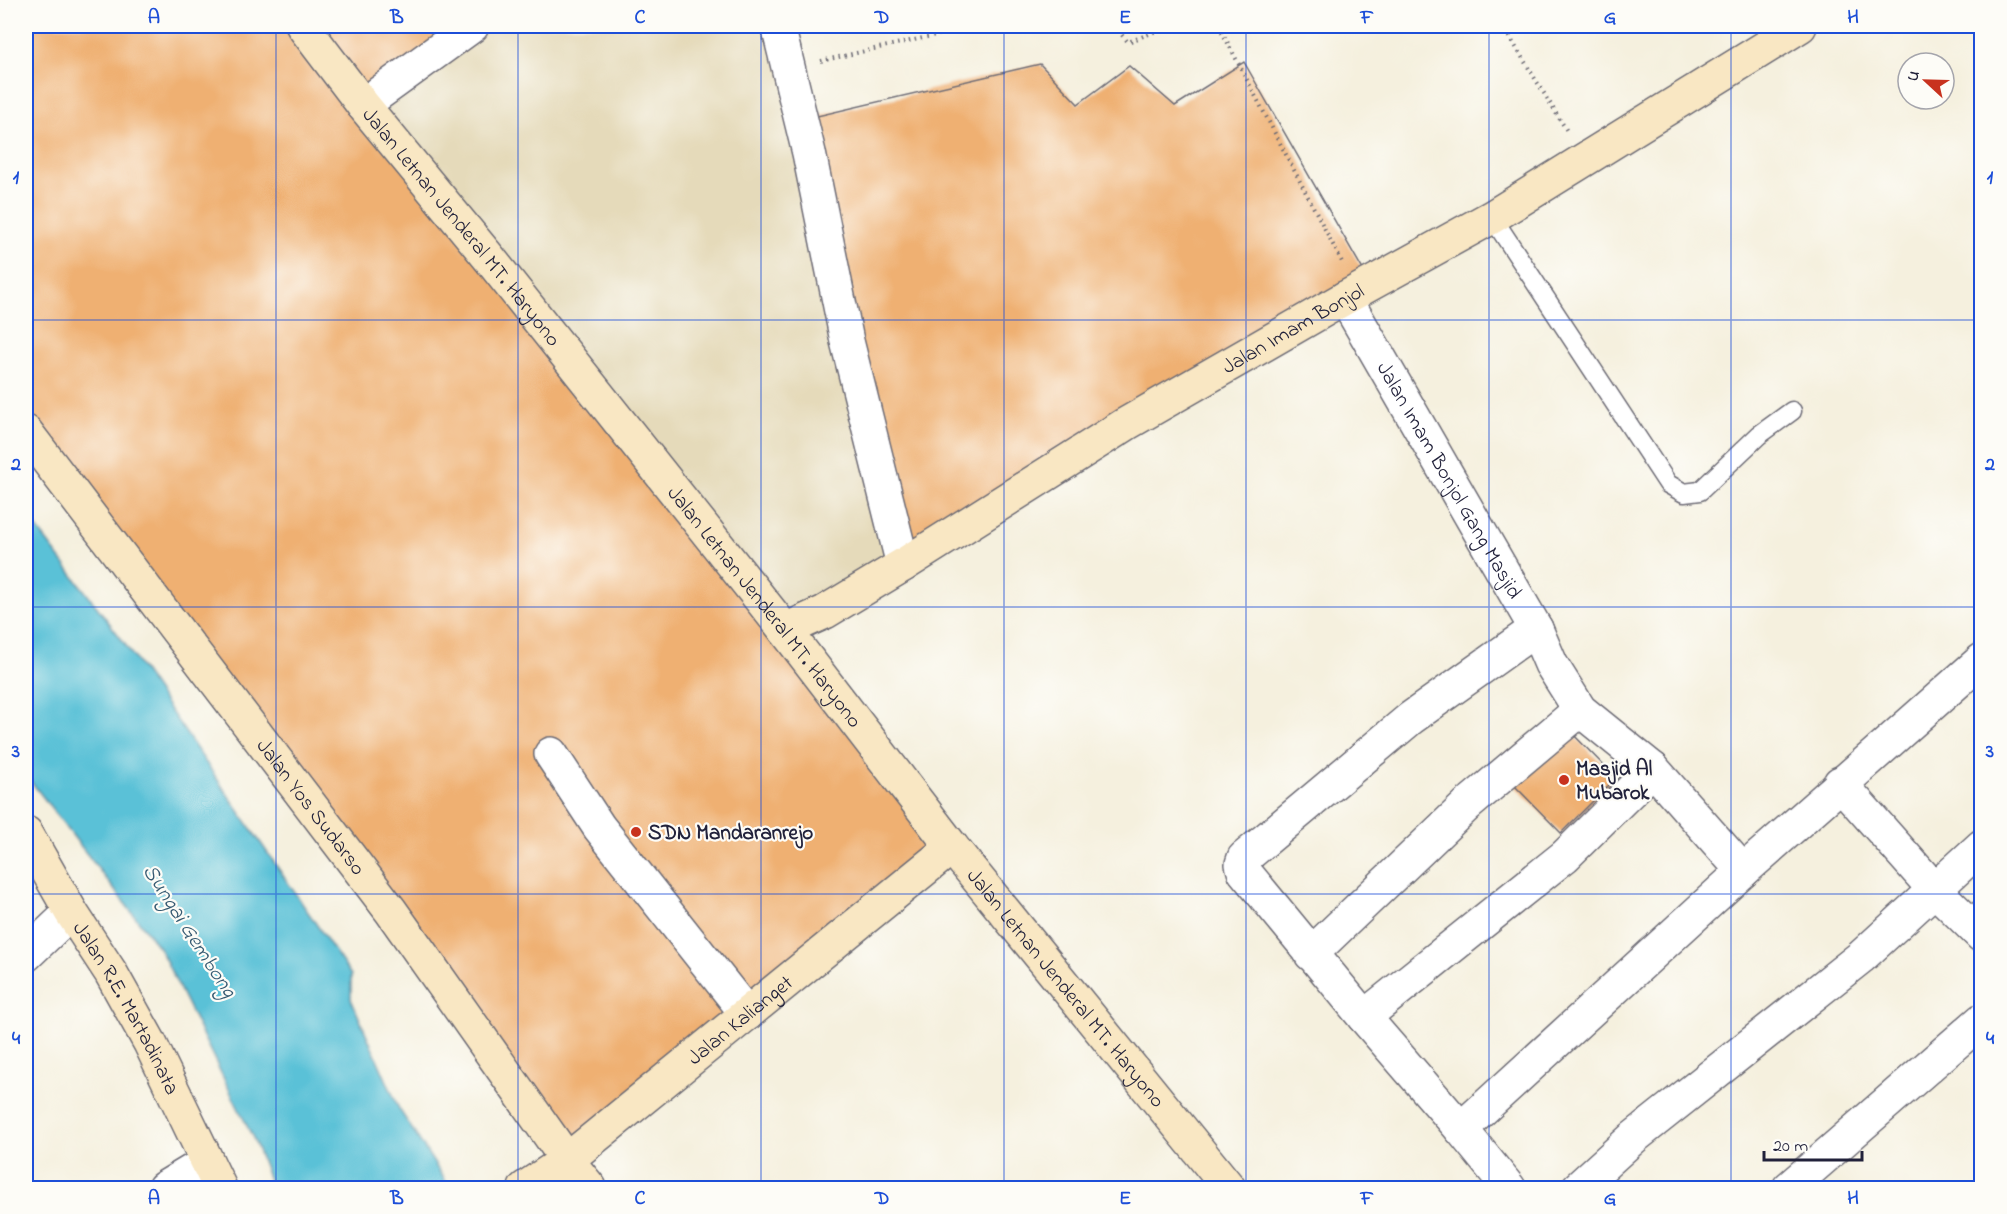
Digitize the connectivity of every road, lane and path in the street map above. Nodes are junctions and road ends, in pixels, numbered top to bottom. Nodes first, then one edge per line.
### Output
1 (303, 26) edge
2 (472, 26) edge
3 (777, 26) edge
4 (976, 26) edge
5 (1114, 26) edge
6 (1170, 26) edge
7 (1219, 26) edge
8 (1503, 26) edge
9 (1800, 26) edge
10 (788, 69) junction
11 (363, 105) junction
12 (1584, 160) junction
13 (1492, 217) junction
14 (1351, 294) junction
15 (1792, 411) dead end
16 (26, 432) edge
17 (903, 565) junction
18 (1536, 629) junction
19 (785, 630) junction
20 (1982, 660) edge
21 (1580, 710) junction
22 (551, 754) dead end
23 (1653, 769) junction
24 (1840, 783) junction
25 (26, 833) edge
26 (1982, 846) edge
27 (952, 847) junction
28 (1743, 871) junction
29 (1934, 889) junction
30 (71, 912) junction
31 (1982, 936) edge
32 (1311, 954) junction
33 (26, 955) edge
34 (747, 1014) junction
35 (1364, 1017) junction
36 (1982, 1020) edge
37 (1461, 1130) junction
38 (567, 1160) junction
39 (214, 1175) edge
40 (164, 1188) edge
41 (525, 1188) edge
42 (590, 1188) edge
43 (1229, 1188) edge
44 (1509, 1188) edge
45 (1578, 1188) edge
46 (1789, 1188) edge

1 - 11 main road, Jalan Letnan Jenderal MT. Haryono
2 - 11 street
3 - 10 street
4 - 10 path
5 - 6 path
7 - 14 path
8 - 12 path
9 - 12 main road, Jalan Imam Bonjol
10 - 17 street
11 - 19 main road, Jalan Letnan Jenderal MT. Haryono
12 - 13 main road, Jalan Imam Bonjol
13 - 14 main road, Jalan Imam Bonjol
13 - 15 lane
14 - 17 main road, Jalan Imam Bonjol
14 - 18 street, Jalan Imam Bonjol Gang Masjid
16 - 38 main road, Jalan Yos Sudarso
17 - 19 main road, Jalan Imam Bonjol
18 - 21 street, Jalan Imam Bonjol Gang Masjid
18 - 32 street
19 - 27 main road, Jalan Letnan Jenderal MT. Haryono
20 - 24 street
21 - 23 street, Jalan Imam Bonjol Gang Masjid
21 - 32 street
22 - 34 street
23 - 28 street, Jalan Imam Bonjol Gang Masjid
23 - 35 street
24 - 28 street
24 - 29 street
25 - 30 main road, Jalan R.E. Martadinata
26 - 29 street
27 - 34 main road, Jalan Kalianget
27 - 43 main road, Jalan Letnan Jenderal MT. Haryono
28 - 37 street
29 - 31 street
29 - 45 street
30 - 33 street
30 - 39 main road, Jalan R.E. Martadinata
32 - 35 street
34 - 38 main road, Jalan Kalianget
35 - 37 street
36 - 46 street
37 - 44 street
38 - 41 main road, Jalan Kalianget
38 - 42 main road, Jalan Yos Sudarso
39 - 40 street

